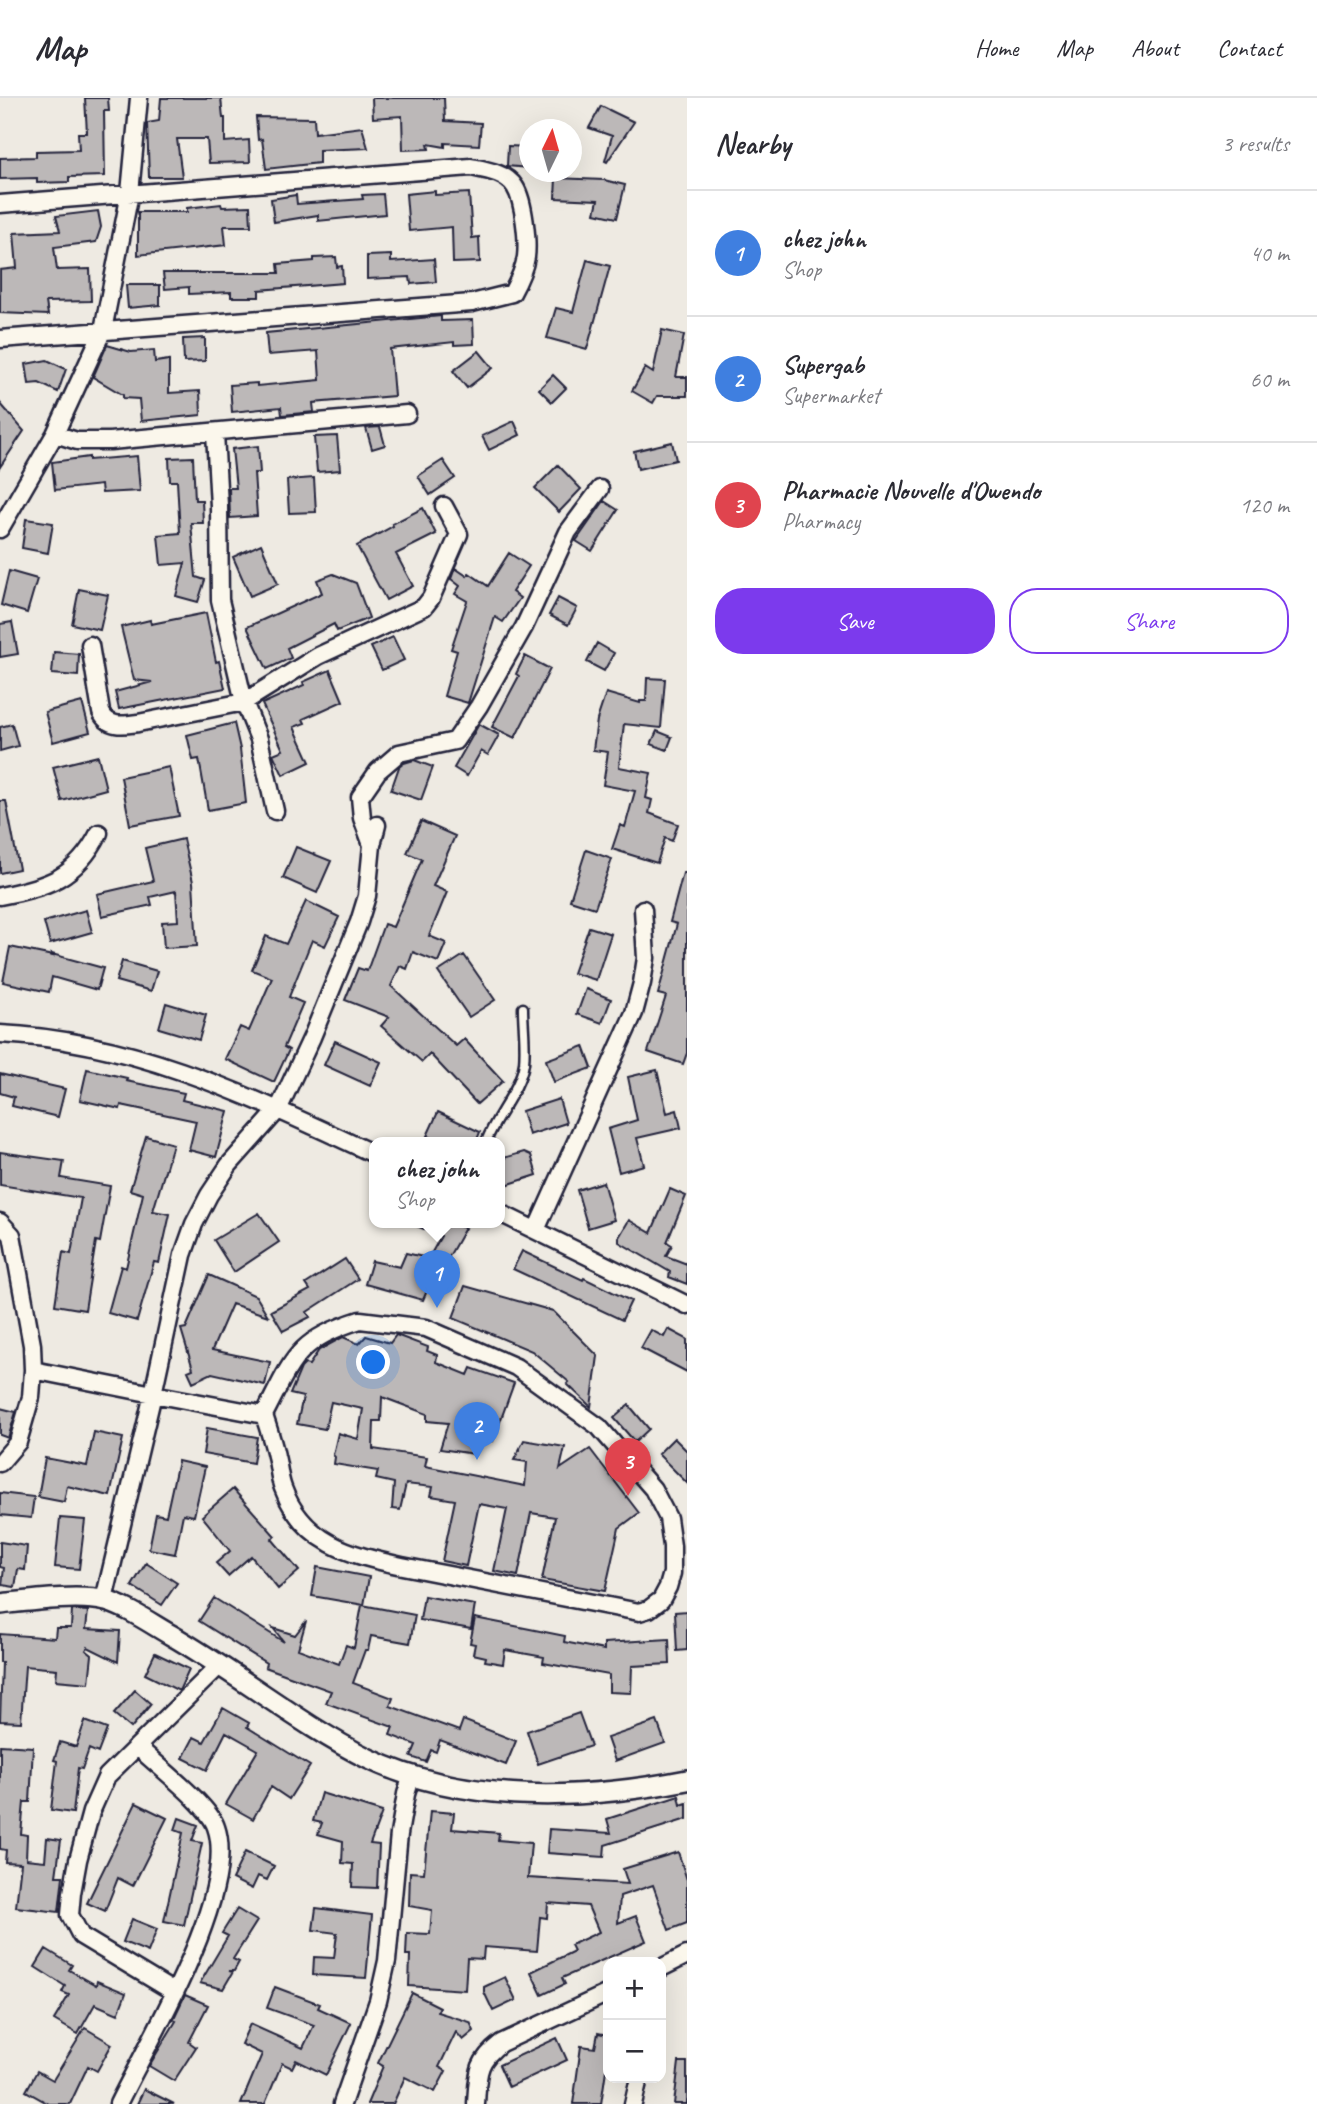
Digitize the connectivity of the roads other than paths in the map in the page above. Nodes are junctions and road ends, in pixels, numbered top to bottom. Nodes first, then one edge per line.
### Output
1 (139, 98) edge
2 (130, 193) junction
3 (0, 205) edge
4 (103, 330) junction
5 (0, 339) edge
6 (407, 414) dead end
7 (215, 433) junction
8 (55, 434) junction
9 (600, 489) dead end
10 (444, 506) dead end
11 (0, 529) edge
12 (90, 645) dead end
13 (244, 702) junction
14 (275, 811) dead end
15 (377, 825) dead end
16 (99, 833) dead end
17 (372, 845) junction
18 (0, 896) edge
19 (643, 909) dead end
20 (523, 1008) dead end
21 (0, 1034) edge
22 (278, 1110) junction
23 (488, 1137) edge
24 (369, 1152) edge
25 (505, 1215) edge
26 (0, 1222) edge
27 (536, 1230) junction
28 (687, 1305) edge
29 (33, 1370) junction
30 (153, 1394) junction
31 (264, 1415) junction
32 (0, 1463) edge
33 (680, 1546) edge
34 (680, 1573) edge
35 (104, 1600) junction
36 (0, 1604) edge
37 (220, 1665) junction
38 (138, 1747) junction
39 (412, 1775) junction
40 (687, 1780) edge
41 (687, 1955) edge
42 (666, 1966) edge
43 (174, 1992) junction
44 (603, 1995) edge
45 (638, 2083) edge
46 (118, 2104) edge
47 (342, 2104) edge
48 (475, 2104) edge
49 (633, 2104) edge

1 - 2 street
2 - 3 street
2 - 4 street
2 - 4 street
4 - 5 street
4 - 8 street
6 - 7 street
7 - 8 street
7 - 13 street
8 - 11 street
9 - 17 street
10 - 13 street
12 - 13 street
13 - 14 street
15 - 17 street
16 - 18 street
17 - 22 street
19 - 27 street
20 - 23 lane
21 - 22 street
22 - 24 street
22 - 30 street
25 - 27 street
26 - 29 street
27 - 28 street
29 - 30 street
29 - 32 street
30 - 31 street
30 - 35 street
31 - 33 street
31 - 34 street
33 - 34 street
35 - 36 street
35 - 37 street
37 - 38 street
37 - 39 street
38 - 43 street
38 - 43 street
39 - 40 street
39 - 47 street
41 - 42 street
43 - 46 street
44 - 48 street
45 - 49 street

